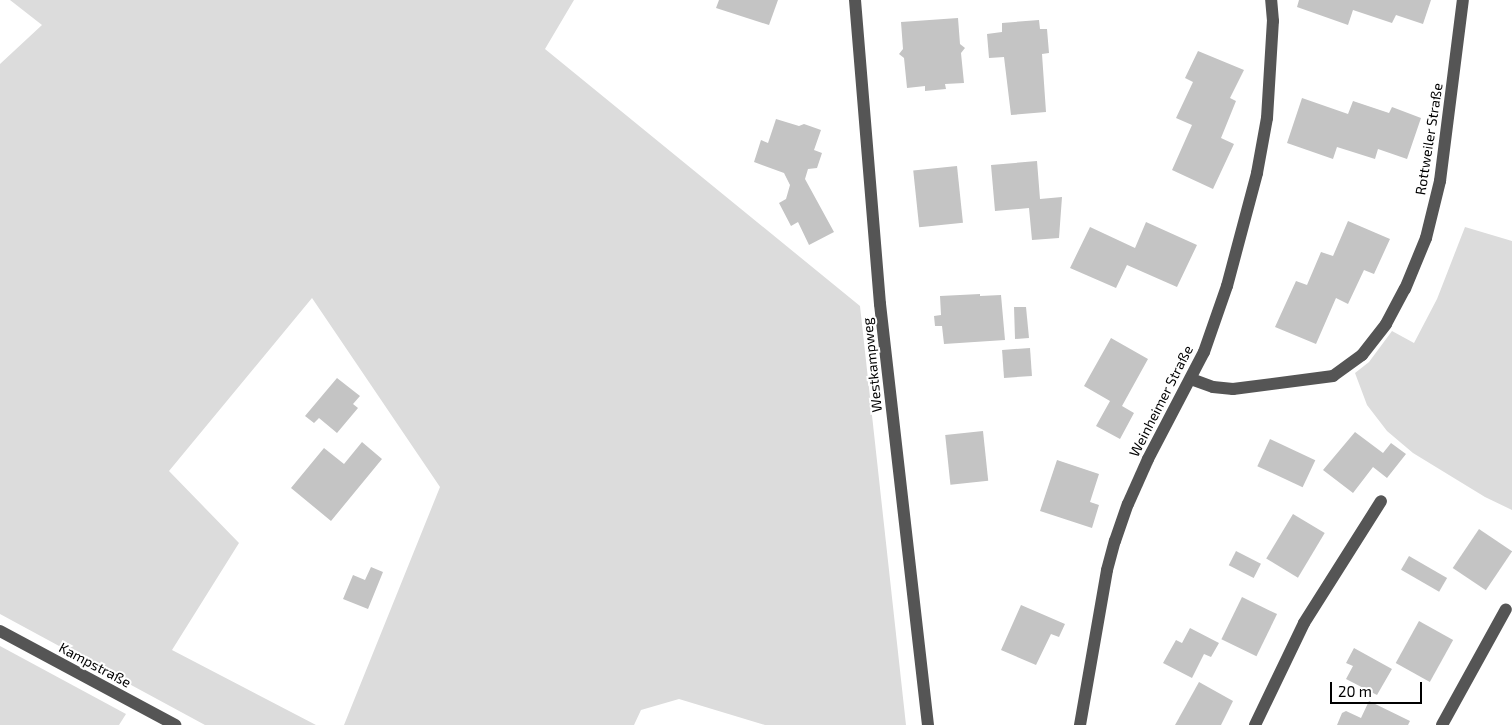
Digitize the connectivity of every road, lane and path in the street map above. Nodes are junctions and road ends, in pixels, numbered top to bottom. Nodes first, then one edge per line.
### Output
1 (855, 0) edge
2 (1272, 0) edge
3 (1463, 0) edge
4 (1191, 379) junction
5 (1381, 501) dead end
6 (1506, 609) dead end
7 (0, 631) edge
8 (175, 725) edge
9 (928, 725) edge
10 (1080, 725) edge
11 (1255, 725) edge
12 (1442, 725) edge

1 - 9 street, Westkampweg
2 - 4 street, Weinheimer Straße
3 - 4 street, Rottweiler Straße
4 - 10 street, Weinheimer Straße
5 - 11 street
6 - 12 street
7 - 8 street, Kampstraße

